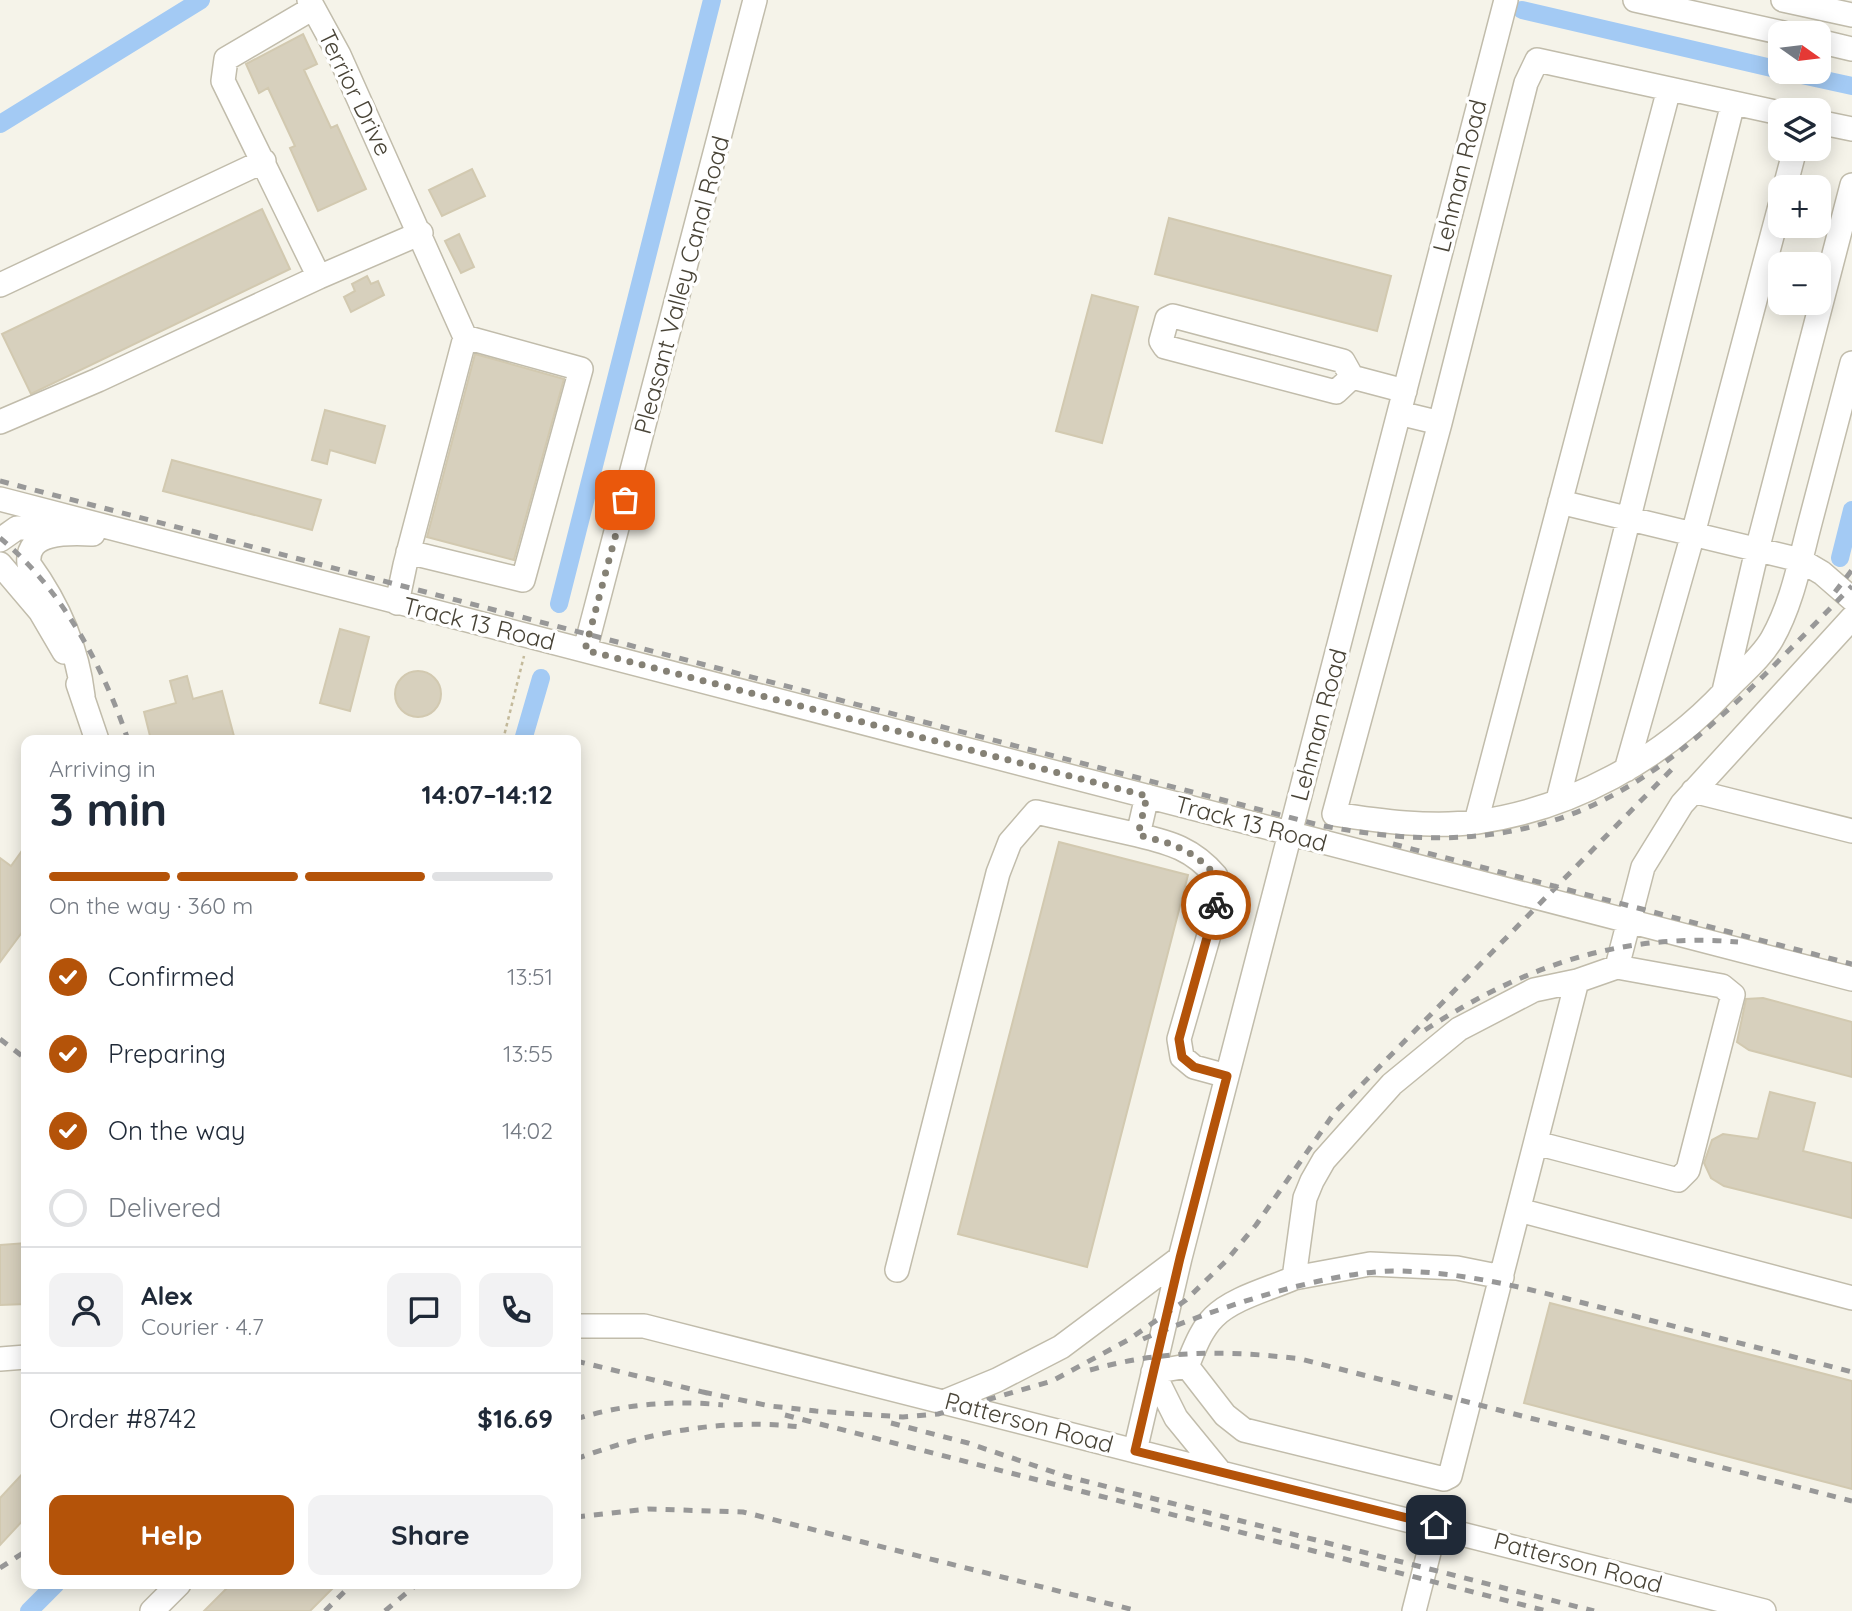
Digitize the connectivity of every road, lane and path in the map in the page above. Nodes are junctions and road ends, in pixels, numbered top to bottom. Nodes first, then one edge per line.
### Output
1 (755, 0) edge
2 (1506, 0) edge
3 (1635, 0) edge
4 (1783, 0) edge
5 (311, 4) edge
6 (1852, 15) edge
7 (1768, 30) edge
8 (1831, 44) edge
9 (1852, 49) edge
10 (1669, 89) junction
11 (1733, 103) junction
12 (1768, 110) edge
13 (1831, 125) edge
14 (1852, 129) edge
15 (264, 161) junction
16 (1852, 185) edge
17 (421, 233) junction
18 (1772, 238) edge
19 (319, 277) junction
20 (0, 285) edge
21 (465, 337) junction
22 (1852, 363) edge
23 (1352, 377) junction
24 (1402, 402) junction
25 (0, 422) edge
26 (1440, 423) junction
27 (0, 499) edge
28 (1560, 502) junction
29 (1629, 519) junction
30 (1693, 534) junction
31 (129, 536) junction
32 (0, 540) edge
33 (1756, 550) junction
34 (408, 552) junction
35 (1800, 560) junction
36 (0, 564) edge
37 (1852, 599) edge
38 (397, 603) junction
39 (1852, 618) edge
40 (529, 637) junction
41 (585, 650) junction
42 (1724, 693) junction
43 (83, 696) junction
44 (95, 735) edge
45 (504, 735) edge
46 (1626, 770) junction
47 (1693, 791) junction
48 (1147, 796) junction
49 (1558, 800) junction
50 (1476, 822) junction
51 (1852, 831) edge
52 (1290, 834) junction
53 (1138, 835) junction
54 (1628, 921) junction
55 (1617, 967) junction
56 (1852, 979) edge
57 (1577, 981) junction
58 (1227, 1076) junction
59 (1536, 1143) junction
60 (1519, 1210) junction
61 (1180, 1258) junction
62 (897, 1270) dead end
63 (1502, 1277) junction
64 (1294, 1278) junction
65 (1852, 1298) edge
66 (581, 1326) edge
67 (21, 1357) edge
68 (0, 1359) edge
69 (1187, 1366) junction
70 (1153, 1372) junction
71 (946, 1402) junction
72 (1135, 1451) junction
73 (1222, 1473) junction
74 (1436, 1525) junction
75 (174, 1589) edge
76 (152, 1611) edge
77 (1415, 1611) edge
78 (1764, 1611) edge

1 - 41 street, Pleasant Valley Canal Road
2 - 24 street, Lehman Road
3 - 7 street
4 - 6 street
5 - 15 street
5 - 17 street, Terrior Drive
8 - 9 street
10 - 11 street
10 - 26 street
10 - 28 street
11 - 12 street
11 - 29 street
13 - 14 street
15 - 19 street
15 - 20 street
16 - 33 street
17 - 19 street
17 - 21 street, Terrior Drive
18 - 30 street
19 - 25 street
21 - 34 street
21 - 34 street
22 - 35 street
23 - 23 street
23 - 24 street
24 - 26 street
24 - 52 street, Lehman Road
26 - 50 street
27 - 31 street, Track 13 Road
28 - 29 street
28 - 50 street
29 - 30 street
29 - 49 street
30 - 33 street
30 - 46 street
31 - 32 street
31 - 38 street, Track 13 Road
31 - 43 street
33 - 35 street
33 - 42 street
34 - 38 street
35 - 37 street
35 - 42 street
36 - 43 street
38 - 40 street, Track 13 Road
39 - 47 street
40 - 41 street, Track 13 Road
40 - 45 path
41 - 48 street, Track 13 Road
42 - 46 street
43 - 44 street
46 - 49 street
47 - 51 street
47 - 54 street
48 - 52 street, Track 13 Road
48 - 53 street
49 - 50 street
52 - 54 street, Track 13 Road
52 - 58 street, Lehman Road
53 - 58 street
53 - 62 street
54 - 55 street
54 - 56 street, Track 13 Road
55 - 57 street
55 - 59 street
57 - 59 street
57 - 64 street
58 - 61 street, Lehman Road
59 - 60 street
60 - 63 street
60 - 65 street
61 - 70 street, Lehman Road
61 - 71 street
63 - 64 street
63 - 69 street
64 - 69 street
66 - 71 street, Patterson Road
67 - 68 street
69 - 70 street
70 - 72 street, Lehman Road
70 - 73 street
71 - 72 street, Patterson Road
72 - 73 street, Patterson Road
73 - 74 street, Patterson Road
74 - 77 street
74 - 78 street, Patterson Road
75 - 76 street

